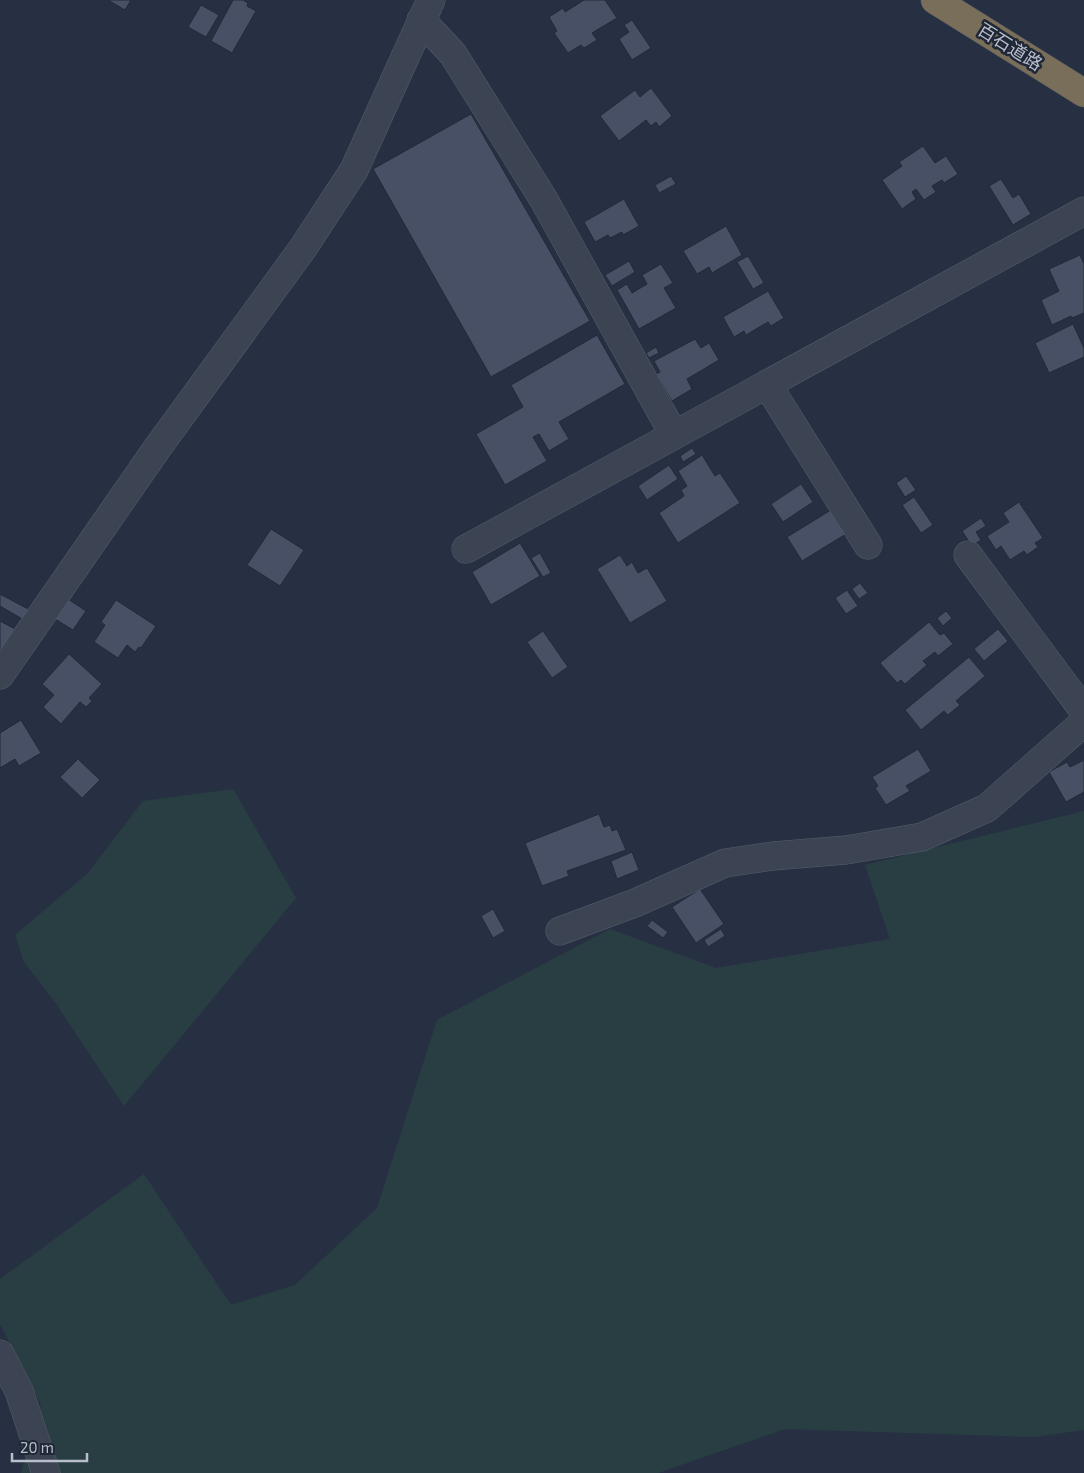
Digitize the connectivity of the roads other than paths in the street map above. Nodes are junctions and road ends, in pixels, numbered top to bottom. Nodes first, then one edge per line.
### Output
1 (935, 0) edge
2 (426, 10) edge
3 (1084, 93) edge
4 (1077, 223) edge
5 (767, 384) junction
6 (674, 435) junction
7 (868, 545) dead end
8 (466, 549) dead end
9 (968, 555) dead end
10 (0, 675) edge
11 (1084, 711) edge
12 (1084, 722) edge
13 (560, 931) dead end
14 (0, 1354) edge
15 (46, 1473) edge

1 - 3 highway, 百石道路
2 - 6 street
2 - 10 street
4 - 5 street
5 - 6 street
5 - 7 street
6 - 8 street
9 - 11 street
12 - 13 street
14 - 15 street

